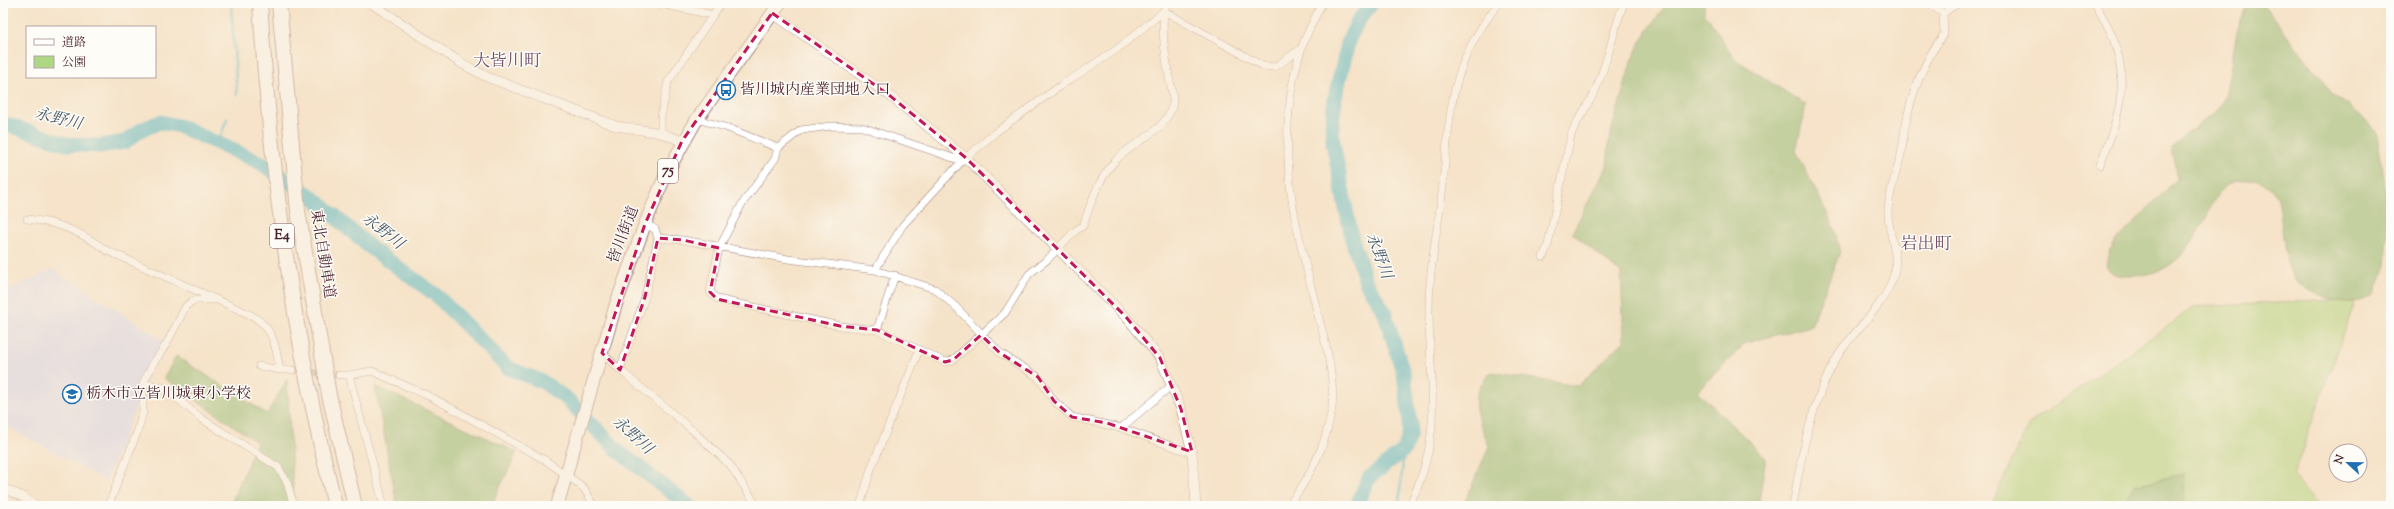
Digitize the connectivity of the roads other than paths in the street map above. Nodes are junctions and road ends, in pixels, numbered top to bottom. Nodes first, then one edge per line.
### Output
1 (260, 3) edge
2 (279, 3) edge
3 (371, 3) edge
4 (654, 3) edge
5 (721, 3) edge
6 (780, 3) edge
7 (1166, 3) edge
8 (1322, 3) edge
9 (1499, 3) edge
10 (1624, 3) edge
11 (1928, 3) edge
12 (1959, 3) edge
13 (2095, 3) edge
14 (664, 4) edge
15 (1164, 11) junction
16 (772, 13) junction
17 (1943, 13) junction
18 (713, 15) junction
19 (1301, 49) junction
20 (697, 118) junction
21 (661, 133) junction
22 (682, 141) junction
23 (778, 148) junction
24 (964, 160) junction
25 (2100, 165) dead end
26 (27, 219) dead end
27 (645, 224) junction
28 (658, 238) junction
29 (719, 248) junction
30 (1057, 249) junction
31 (1543, 257) dead end
32 (875, 270) junction
33 (895, 275) junction
34 (218, 301) junction
35 (877, 330) junction
36 (981, 334) junction
37 (919, 350) junction
38 (601, 357) junction
39 (259, 366) dead end
40 (280, 370) junction
41 (292, 370) tunnel mouth
42 (620, 370) junction
43 (339, 375) tunnel mouth
44 (349, 375) junction
45 (143, 383) junction
46 (1172, 385) junction
47 (1121, 428) junction
48 (1192, 452) junction
49 (567, 473) junction
50 (3, 488) edge
51 (36, 506) edge
52 (106, 506) edge
53 (294, 506) edge
54 (335, 506) edge
55 (355, 506) edge
56 (384, 506) edge
57 (557, 506) edge
58 (595, 506) edge
59 (757, 506) edge
60 (860, 506) edge
61 (1196, 506) edge
62 (1288, 506) edge
63 (1409, 506) edge
64 (1793, 506) edge

1 - 54 highway, E4
2 - 55 highway, 東北自動車道 / E4
3 - 21 street
4 - 14 street
5 - 18 street
6 - 16 main road, 皆川街道 / 75
7 - 15 street
8 - 19 street
9 - 63 street
10 - 31 street
11 - 17 street
12 - 17 street
13 - 25 street
14 - 18 street
15 - 19 street
15 - 24 street
15 - 30 street
16 - 20 main road, 皆川街道 / 75
16 - 24 street
17 - 64 street
18 - 21 street
19 - 62 street
20 - 22 main road, 皆川街道 / 75
20 - 23 street
21 - 22 street
22 - 27 main road, 皆川街道 / 75
23 - 24 street
23 - 29 street
24 - 30 street
24 - 32 street
26 - 34 street
27 - 28 street
27 - 38 main road, 皆川街道 / 75
28 - 29 street
28 - 42 street
29 - 32 street
29 - 35 street
30 - 36 street
30 - 46 street
32 - 33 street
33 - 35 street
33 - 36 street
34 - 40 street
34 - 45 street
35 - 37 street
36 - 37 street
36 - 47 street
37 - 60 street
38 - 42 street
38 - 49 main road, 皆川街道 / 75
39 - 40 street
40 - 41 street
42 - 59 street
43 - 44 street
44 - 49 street
44 - 56 street
45 - 52 street
45 - 53 street
46 - 47 street
46 - 48 street
47 - 48 street
48 - 61 street
49 - 57 main road, 皆川街道 / 75
49 - 58 street
50 - 51 street

